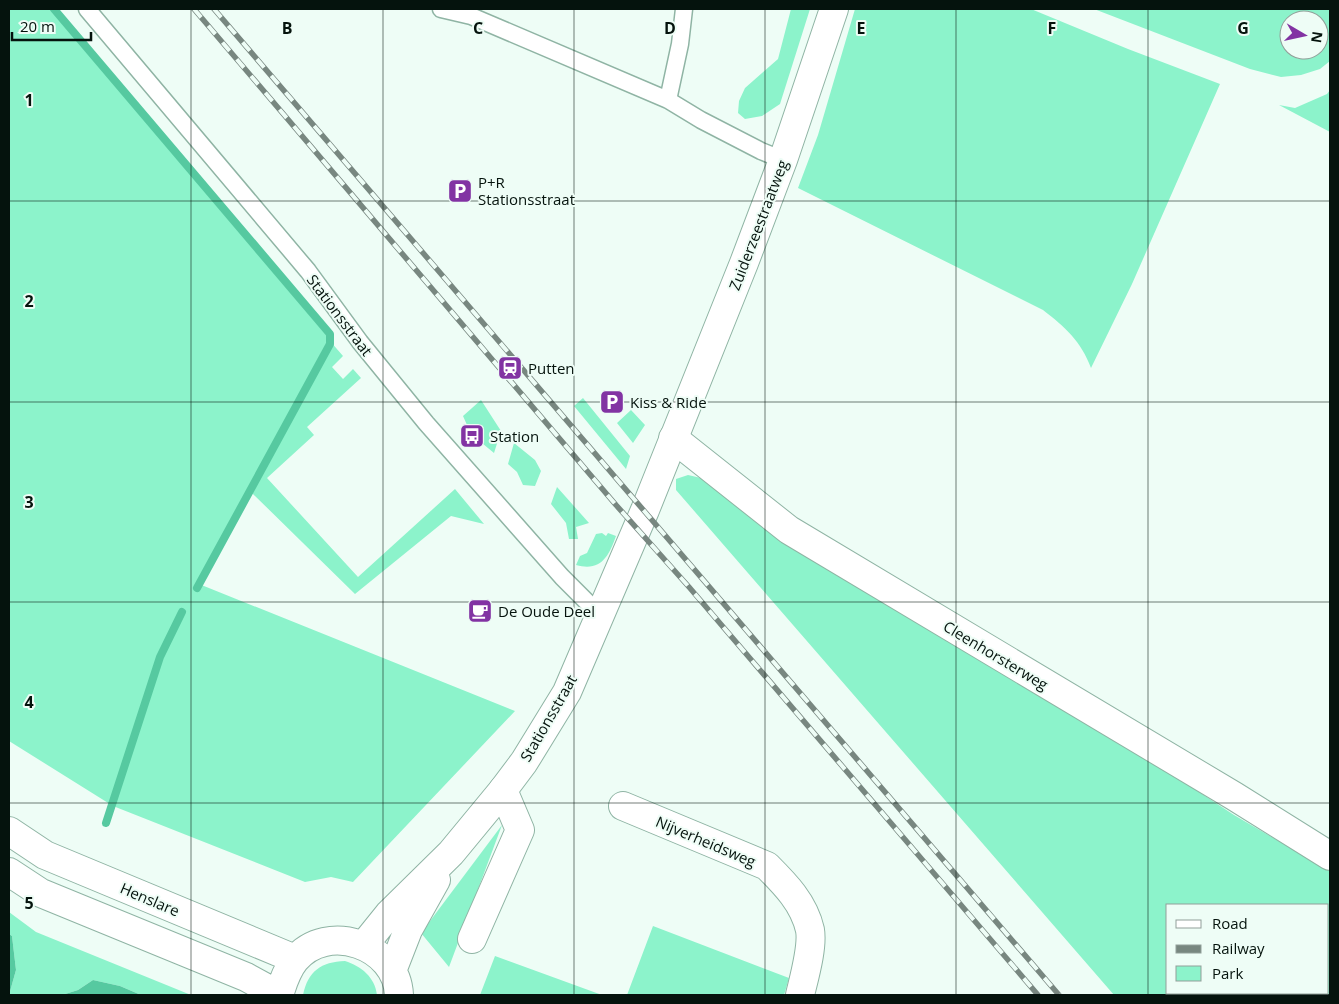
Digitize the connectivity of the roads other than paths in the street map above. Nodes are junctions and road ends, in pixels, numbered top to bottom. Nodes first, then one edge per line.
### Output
1 (87, 9) edge
2 (440, 9) edge
3 (684, 9) edge
4 (834, 9) edge
5 (468, 12) edge
6 (668, 100) junction
7 (783, 160) junction
8 (672, 438) junction
9 (600, 615) junction
10 (503, 790) junction
11 (623, 806) dead end
12 (9, 830) edge
13 (451, 853) junction
14 (1330, 856) edge
15 (9, 872) edge
16 (472, 939) dead end
17 (364, 946) junction
18 (295, 959) junction
19 (395, 983) edge
20 (279, 995) edge
21 (800, 995) edge

1 - 9 lane, Stationsstraat
2 - 5 lane
3 - 6 lane
4 - 7 street, Zuiderzeestraatweg
5 - 6 lane
6 - 7 lane
7 - 8 street, Zuiderzeestraatweg
8 - 9 street, Stationsstraat
8 - 14 street, Cleenhorsterweg
9 - 10 street, Stationsstraat
10 - 13 street, Stationsstraat
10 - 16 street
11 - 21 street, Nijverheidsweg
12 - 18 street, Henslare
13 - 17 street, Stationsstraat
13 - 19 street, Stationsstraat
15 - 20 street
17 - 18 street
17 - 19 street
18 - 20 street

